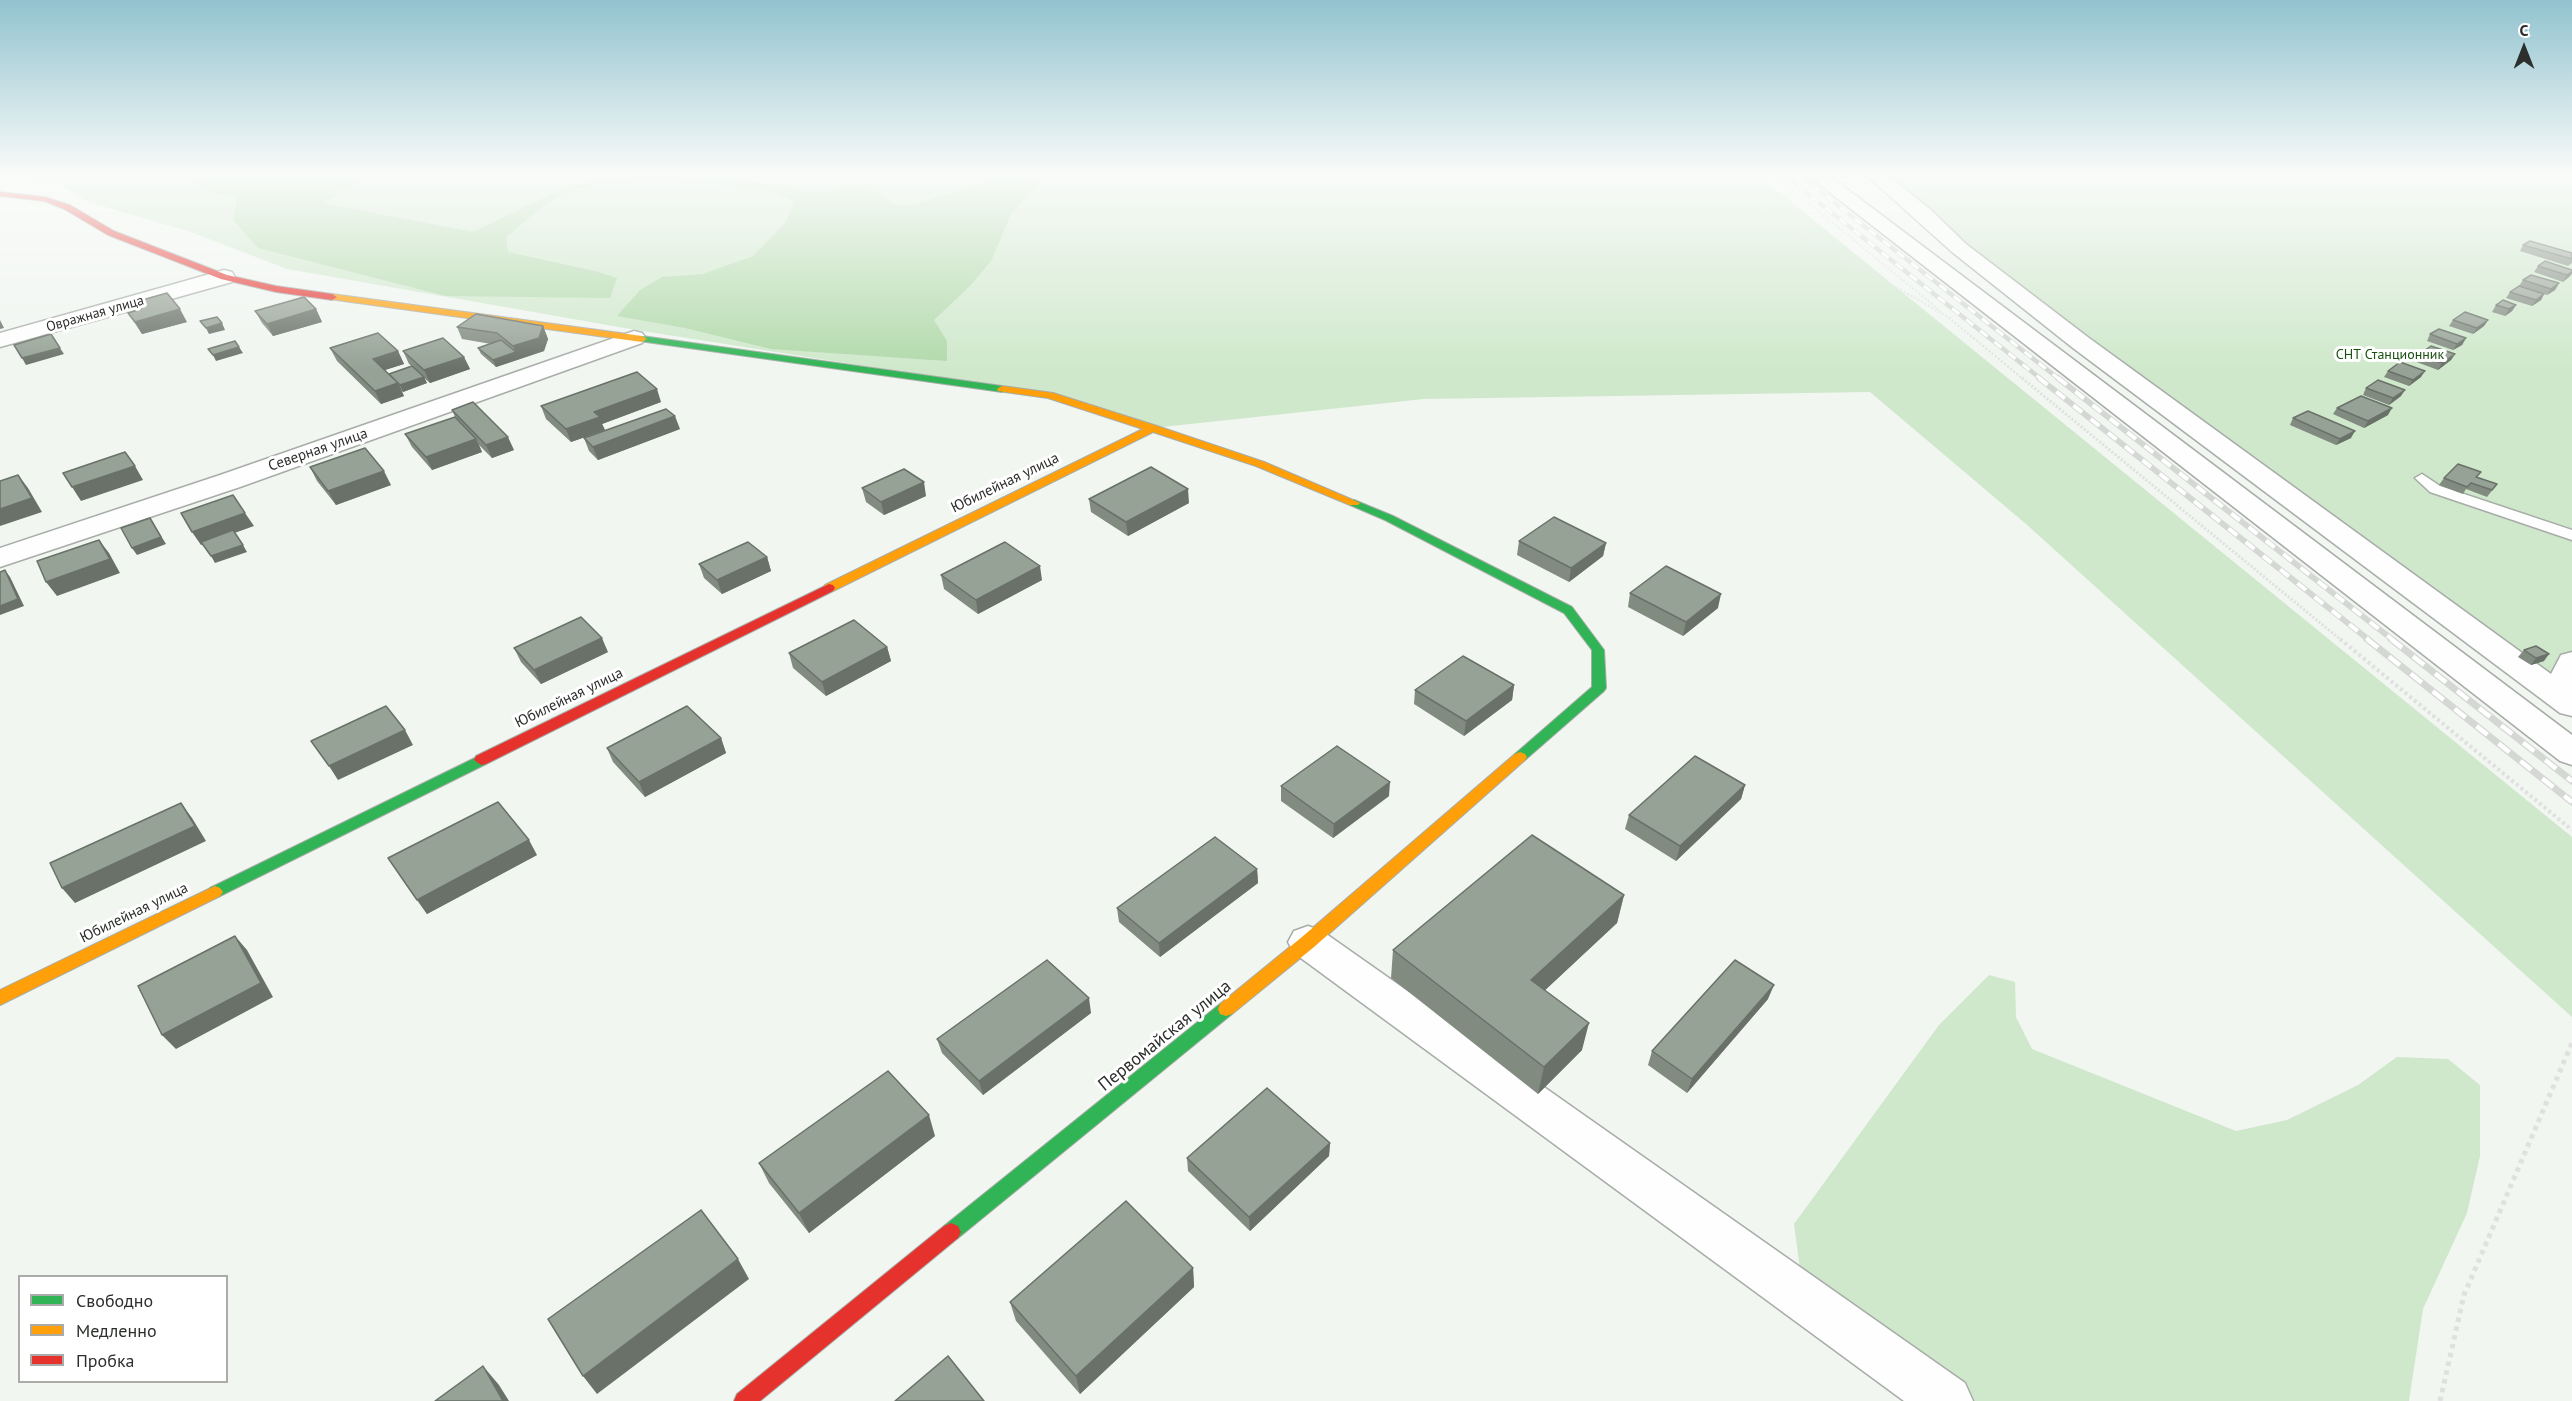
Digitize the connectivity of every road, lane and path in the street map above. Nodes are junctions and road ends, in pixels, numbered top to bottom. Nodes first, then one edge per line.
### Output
1 (127, 239) edge
2 (1813, 239) edge
3 (1853, 239) edge
4 (1900, 239) edge
5 (1950, 239) edge
6 (224, 278) junction
7 (1948, 317) junction
8 (634, 338) junction
9 (0, 340) edge
10 (1154, 428) junction
11 (2422, 478) dead end
12 (2572, 535) edge
13 (0, 558) edge
14 (2572, 662) edge
15 (2565, 700) edge
16 (2572, 753) edge
17 (2572, 830) edge
18 (1308, 942) junction
19 (0, 998) edge
20 (2572, 1043) edge
21 (744, 1401) edge
22 (1947, 1401) edge
23 (2440, 1401) edge

1 - 6 street
2 - 7 path
3 - 7 path
4 - 16 street
5 - 15 street
6 - 8 street
6 - 9 street, Овражная улица
7 - 17 path
8 - 10 street
8 - 13 street, Северная улица
10 - 18 street, Первомайская улица
10 - 19 street, Юбилейная улица
11 - 12 lane
14 - 15 street
18 - 21 street, Первомайская улица
18 - 22 street
20 - 23 path

